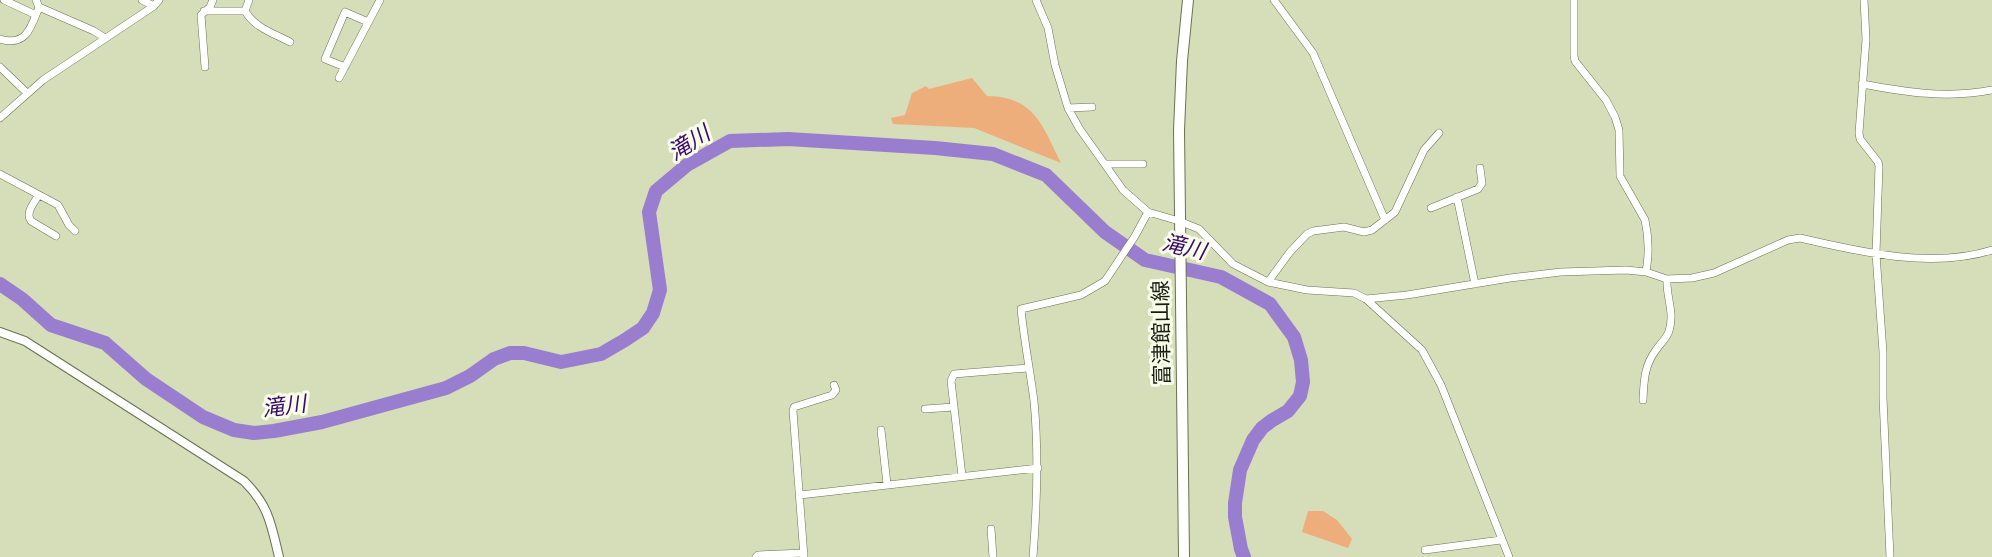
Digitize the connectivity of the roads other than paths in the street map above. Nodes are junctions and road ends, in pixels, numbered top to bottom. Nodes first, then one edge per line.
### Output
1 (4, 0) edge
2 (142, 0) edge
3 (213, 0) edge
4 (249, 0) edge
5 (380, 0) edge
6 (1036, 0) edge
7 (1188, 0) edge
8 (1274, 0) edge
9 (1574, 0) edge
10 (1864, 0) edge
11 (156, 3) edge
12 (37, 7) edge
13 (204, 11) junction
14 (245, 11) junction
15 (368, 22) junction
16 (105, 38) junction
17 (0, 39) edge
18 (290, 42) dead end
19 (0, 67) edge
20 (205, 67) dead end
21 (345, 67) junction
22 (339, 78) dead end
23 (1862, 84) junction
24 (1992, 90) edge
25 (27, 93) junction
26 (1092, 107) dead end
27 (1068, 108) junction
28 (0, 118) edge
29 (1439, 134) dead end
30 (1105, 164) junction
31 (1143, 164) dead end
32 (1480, 168) dead end
33 (1, 177) edge
34 (38, 196) junction
35 (1457, 197) junction
36 (1431, 208) dead end
37 (1148, 212) junction
38 (1385, 220) junction
39 (1179, 221) junction
40 (75, 231) dead end
41 (56, 236) dead end
42 (1992, 250) edge
43 (1876, 254) junction
44 (1646, 272) junction
45 (1666, 279) junction
46 (1268, 282) junction
47 (1475, 284) junction
48 (1366, 299) junction
49 (0, 332) edge
50 (1028, 368) junction
51 (834, 385) dead end
52 (1643, 400) dead end
53 (954, 407) junction
54 (925, 409) dead end
55 (881, 430) dead end
56 (1038, 468) junction
57 (962, 476) junction
58 (886, 484) junction
59 (800, 495) junction
60 (991, 530) dead end
61 (1501, 540) junction
62 (1425, 550) dead end
63 (804, 555) edge
64 (279, 557) edge
65 (756, 557) edge
66 (993, 557) edge
67 (1033, 557) edge
68 (1184, 557) edge
69 (1509, 557) edge
70 (1890, 557) edge

1 - 12 street
2 - 11 street
3 - 13 street
4 - 14 street
5 - 15 street
6 - 27 street
7 - 39 main road, 富津館山線
8 - 38 street
9 - 44 street
10 - 23 street
11 - 16 street
12 - 16 street
12 - 17 street
13 - 14 street
13 - 20 street
14 - 18 street
15 - 21 street
15 - 21 street
16 - 25 street
19 - 25 street
21 - 22 street
23 - 24 street
23 - 43 street
25 - 28 street
26 - 27 street
27 - 30 street
29 - 38 street
30 - 31 street
30 - 37 street
32 - 35 street
33 - 34 street
34 - 40 street
34 - 41 street
35 - 36 street
35 - 47 street
37 - 39 street
37 - 50 street
38 - 46 street
39 - 46 street
39 - 68 main road, 富津館山線
42 - 43 street
43 - 45 street
43 - 70 street
44 - 45 street
44 - 47 street
45 - 52 street
46 - 48 street
47 - 48 street
48 - 61 street
49 - 64 street
50 - 53 street
50 - 56 street
51 - 59 street
53 - 54 street
53 - 57 street
55 - 58 street
56 - 57 street
56 - 67 street
57 - 58 street
58 - 59 street
59 - 63 street
60 - 66 street
61 - 62 street
61 - 69 street
63 - 65 street

